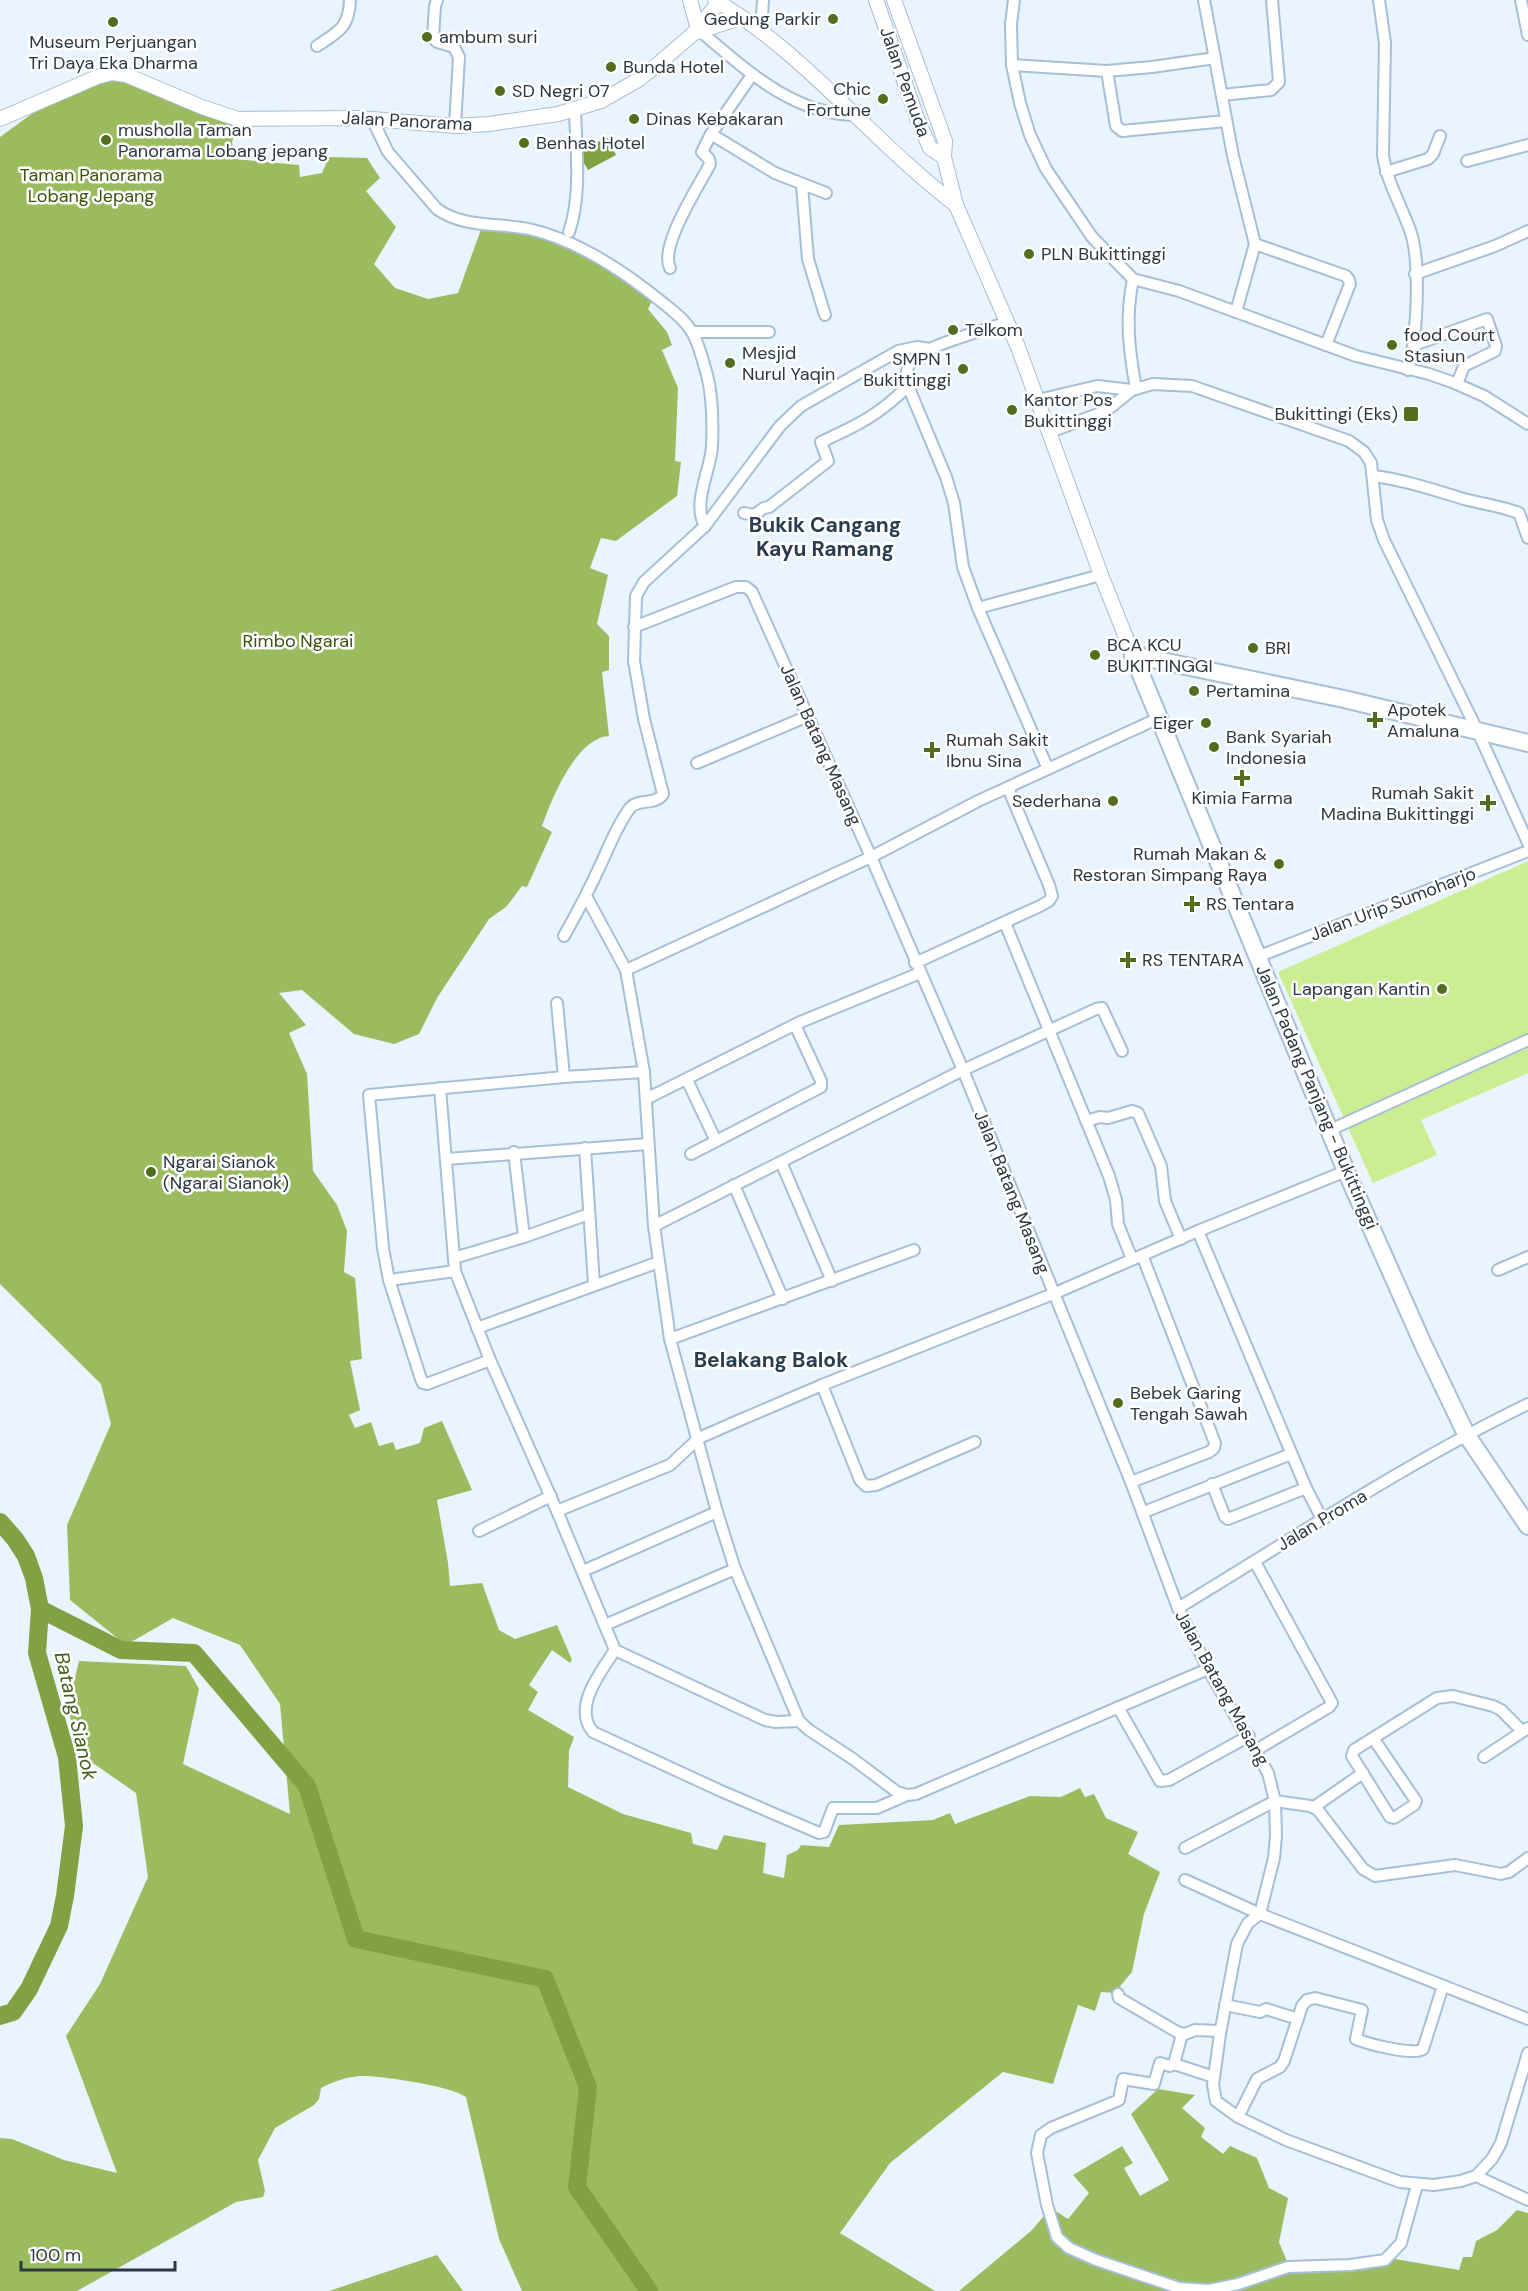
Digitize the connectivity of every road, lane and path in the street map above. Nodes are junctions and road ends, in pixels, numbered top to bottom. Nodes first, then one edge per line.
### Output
1 (351, 0) edge
2 (437, 0) edge
3 (690, 0) edge
4 (763, 0) edge
5 (876, 0) edge
6 (894, 0) edge
7 (1014, 0) edge
8 (1204, 0) edge
9 (1272, 0) edge
10 (1379, 0) edge
11 (1521, 0) edge
12 (717, 1) edge
13 (1526, 16) edge
14 (740, 18) junction
15 (697, 31) junction
16 (762, 32) junction
17 (1528, 35) edge
18 (317, 46) dead end
19 (1215, 58) junction
20 (1012, 65) junction
21 (1107, 71) junction
22 (752, 75) junction
23 (1222, 95) junction
24 (576, 110) junction
25 (856, 115) junction
26 (0, 119) edge
27 (372, 119) junction
28 (1226, 121) junction
29 (455, 126) junction
30 (711, 134) junction
31 (1440, 136) dead end
32 (1528, 145) edge
33 (944, 157) junction
34 (1467, 161) dead end
35 (1386, 172) junction
36 (802, 185) junction
37 (826, 193) dead end
38 (956, 204) junction
39 (1528, 231) edge
40 (569, 232) dead end
41 (1255, 244) junction
42 (670, 268) dead end
43 (1415, 274) junction
44 (1133, 279) junction
45 (1236, 312) junction
46 (825, 315) dead end
47 (1008, 322) junction
48 (692, 332) junction
49 (769, 332) dead end
50 (1326, 345) junction
51 (1414, 345) junction
52 (930, 349) junction
53 (1408, 370) junction
54 (1457, 384) junction
55 (908, 386) junction
56 (1134, 390) junction
57 (1038, 400) junction
58 (1528, 424) edge
59 (1050, 432) junction
60 (1372, 476) junction
61 (744, 513) dead end
62 (1524, 514) edge
63 (705, 526) junction
64 (1528, 538) edge
65 (1101, 575) junction
66 (978, 608) junction
67 (634, 627) junction
68 (1133, 655) junction
69 (808, 716) junction
70 (1160, 718) junction
71 (1478, 732) junction
72 (1528, 743) edge
73 (697, 763) dead end
74 (1048, 768) junction
75 (1008, 788) junction
76 (1528, 843) edge
77 (1528, 851) edge
78 (871, 857) junction
79 (586, 896) junction
80 (1005, 923) junction
81 (564, 936) dead end
82 (1257, 957) junction
83 (918, 968) junction
84 (626, 970) junction
85 (557, 1003) dead end
86 (795, 1025) junction
87 (1048, 1030) junction
88 (1528, 1040) edge
89 (1122, 1051) dead end
90 (963, 1070) junction
91 (644, 1072) junction
92 (564, 1077) junction
93 (687, 1080) junction
94 (440, 1088) junction
95 (646, 1099) junction
96 (1086, 1121) junction
97 (1330, 1130) junction
98 (716, 1142) junction
99 (648, 1144) junction
100 (585, 1148) junction
101 (514, 1152) junction
102 (691, 1154) dead end
103 (446, 1159) junction
104 (781, 1162) junction
105 (1346, 1171) junction
106 (734, 1185) junction
107 (589, 1214) junction
108 (654, 1226) junction
109 (1198, 1231) junction
110 (524, 1237) junction
111 (1181, 1239) junction
112 (914, 1250) dead end
113 (1137, 1257) junction
114 (1528, 1257) edge
115 (454, 1258) junction
116 (659, 1262) junction
117 (1498, 1270) dead end
118 (455, 1271) junction
119 (389, 1280) junction
120 (832, 1281) junction
121 (594, 1284) junction
122 (1053, 1294) junction
123 (783, 1299) junction
124 (477, 1328) junction
125 (670, 1339) junction
126 (490, 1360) junction
127 (822, 1385) junction
128 (1528, 1404) edge
129 (1466, 1434) junction
130 (699, 1438) junction
131 (975, 1442) dead end
132 (1291, 1454) junction
133 (1131, 1482) junction
134 (1212, 1484) junction
135 (1306, 1488) junction
136 (551, 1496) junction
137 (557, 1511) junction
138 (717, 1512) junction
139 (1144, 1512) junction
140 (1322, 1519) junction
141 (1528, 1526) edge
142 (479, 1532) dead end
143 (1255, 1562) junction
144 (735, 1569) junction
145 (583, 1571) junction
146 (1178, 1608) junction
147 (605, 1625) junction
148 (615, 1650) junction
149 (1208, 1669) junction
150 (1118, 1707) junction
151 (799, 1721) junction
152 (1525, 1729) edge
153 (1249, 1737) junction
154 (1373, 1738) junction
155 (1256, 1750) junction
156 (1484, 1757) dead end
157 (1363, 1773) junction
158 (907, 1795) junction
159 (1275, 1801) junction
160 (1314, 1807) junction
161 (1185, 1848) dead end
162 (1528, 1858) edge
163 (1185, 1880) dead end
164 (1260, 1914) junction
165 (1443, 1986) junction
166 (1118, 1994) dead end
167 (1225, 2005) junction
168 (1298, 2019) junction
169 (1528, 2019) edge
170 (1220, 2031) junction
171 (1182, 2034) junction
172 (1528, 2053) edge
173 (1173, 2064) junction
174 (1214, 2077) junction
175 (1238, 2117) junction
176 (1476, 2176) junction
177 (1417, 2185) junction
178 (1528, 2200) edge

1 - 18 street
2 - 29 street
3 - 15 main road
4 - 16 street
5 - 33 main road, Jalan Pemuda
6 - 33 main road, Jalan Pemuda
7 - 20 street
8 - 19 street
9 - 23 street
10 - 35 street
11 - 13 street
12 - 14 main road
12 - 15 main road, Jalan Panorama
13 - 17 street
14 - 15 main road
14 - 16 main road
15 - 22 street
15 - 24 main road, Jalan Panorama
16 - 25 main road
19 - 21 street
19 - 23 street
20 - 21 street
20 - 44 street
21 - 28 street
22 - 25 street
22 - 30 street
23 - 28 street
24 - 29 main road, Jalan Panorama
24 - 40 street
25 - 38 main road
26 - 27 main road, Jalan Panorama
27 - 29 main road, Jalan Panorama
27 - 48 street
28 - 41 street
30 - 36 street
30 - 42 street
31 - 35 street
32 - 34 street
33 - 38 main road, Jalan Pemuda
35 - 43 street
36 - 37 street
36 - 46 street
38 - 47 main road, Jalan Pemuda
39 - 43 street
41 - 45 street
41 - 50 street
43 - 51 street
44 - 45 street
44 - 56 street
45 - 50 street
47 - 52 street
47 - 57 main road, Jalan Pemuda
48 - 49 street
48 - 63 street
50 - 53 street
51 - 53 street
51 - 54 street
52 - 55 street
52 - 63 street
53 - 54 street
54 - 58 street
55 - 61 street
55 - 66 street
56 - 57 street
56 - 59 street
56 - 60 street
57 - 59 main road, Jalan Pemuda
59 - 65 main road, Jalan Pemuda
60 - 62 street
60 - 71 street
62 - 64 street
63 - 67 street
65 - 66 street
65 - 68 main road, Jalan Pemuda
66 - 74 street
67 - 69 street, Jalan Batang Masang
67 - 79 street
68 - 70 highway, Jalan Padang Panjang - Bukittinggi
68 - 71 highway
69 - 73 street
69 - 78 street, Jalan Batang Masang
70 - 74 street
70 - 82 highway, Jalan Padang Panjang - Bukittinggi
71 - 72 highway
71 - 76 street
74 - 75 street
75 - 78 street
75 - 80 street
77 - 82 street, Jalan Urip Sumoharjo
78 - 83 street, Jalan Batang Masang
78 - 84 street
79 - 81 street
79 - 84 street
80 - 83 street
80 - 87 street
82 - 97 highway, Jalan Padang Panjang - Bukittinggi
83 - 86 street
83 - 90 street, Jalan Batang Masang
84 - 91 street
85 - 92 street
86 - 93 street
86 - 98 street
87 - 89 street
87 - 90 street
87 - 96 street
88 - 97 street
90 - 104 street
90 - 122 street, Jalan Batang Masang
91 - 92 street
91 - 95 street
92 - 94 street
93 - 95 street
93 - 98 street
94 - 103 street
94 - 119 street
95 - 99 street
96 - 111 street
96 - 113 street
97 - 105 highway, Jalan Padang Panjang - Bukittinggi
98 - 102 street
99 - 100 street
99 - 108 street
100 - 101 street
100 - 107 street
101 - 103 street
101 - 110 street
103 - 115 street
104 - 106 street
104 - 120 street
105 - 109 street
105 - 129 highway, Jalan Padang Panjang - Bukittinggi
106 - 108 street
106 - 123 street
107 - 110 street
107 - 121 street
108 - 116 street
109 - 111 street
109 - 132 street
110 - 115 street
111 - 113 street
112 - 120 street
113 - 122 street
113 - 133 street
114 - 117 street
115 - 118 street
116 - 121 street
116 - 125 street
118 - 119 street
118 - 124 street
119 - 126 street
120 - 123 street
121 - 124 street
122 - 127 street
122 - 133 street, Jalan Batang Masang
123 - 125 street
124 - 126 street
125 - 130 street
126 - 136 street
127 - 130 street
127 - 131 street
128 - 129 street, Jalan Proma
129 - 140 street, Jalan Proma
129 - 141 highway, Jalan Padang Panjang - Bukittinggi
130 - 137 street
130 - 138 street
132 - 134 street
132 - 135 street
133 - 139 street, Jalan Batang Masang
134 - 135 street
134 - 139 street
135 - 140 street
136 - 137 street
136 - 142 street
137 - 145 street
138 - 144 street
138 - 145 street
139 - 146 street, Jalan Batang Masang
140 - 143 street, Jalan Proma
143 - 146 street, Jalan Proma
143 - 155 street
144 - 147 street
144 - 151 street
145 - 147 street
146 - 149 street, Jalan Batang Masang
147 - 148 street
148 - 151 street
148 - 158 street
149 - 150 street
149 - 153 street, Jalan Batang Masang
150 - 153 street
150 - 158 street
151 - 158 street
152 - 154 street
152 - 156 street
153 - 155 street, Jalan Batang Masang
154 - 157 street
154 - 157 street
155 - 159 street, Jalan Batang Masang
157 - 160 street
159 - 160 street
159 - 161 street
159 - 164 street, Jalan Batang Masang
160 - 162 street
163 - 164 street
164 - 165 street
164 - 167 street
165 - 168 street
165 - 169 street
166 - 171 street
167 - 168 street
167 - 170 street
168 - 175 street
170 - 171 street
170 - 174 street
171 - 173 street
172 - 176 street
173 - 174 street
173 - 177 street
174 - 175 street
175 - 177 street
176 - 177 street
176 - 178 street

